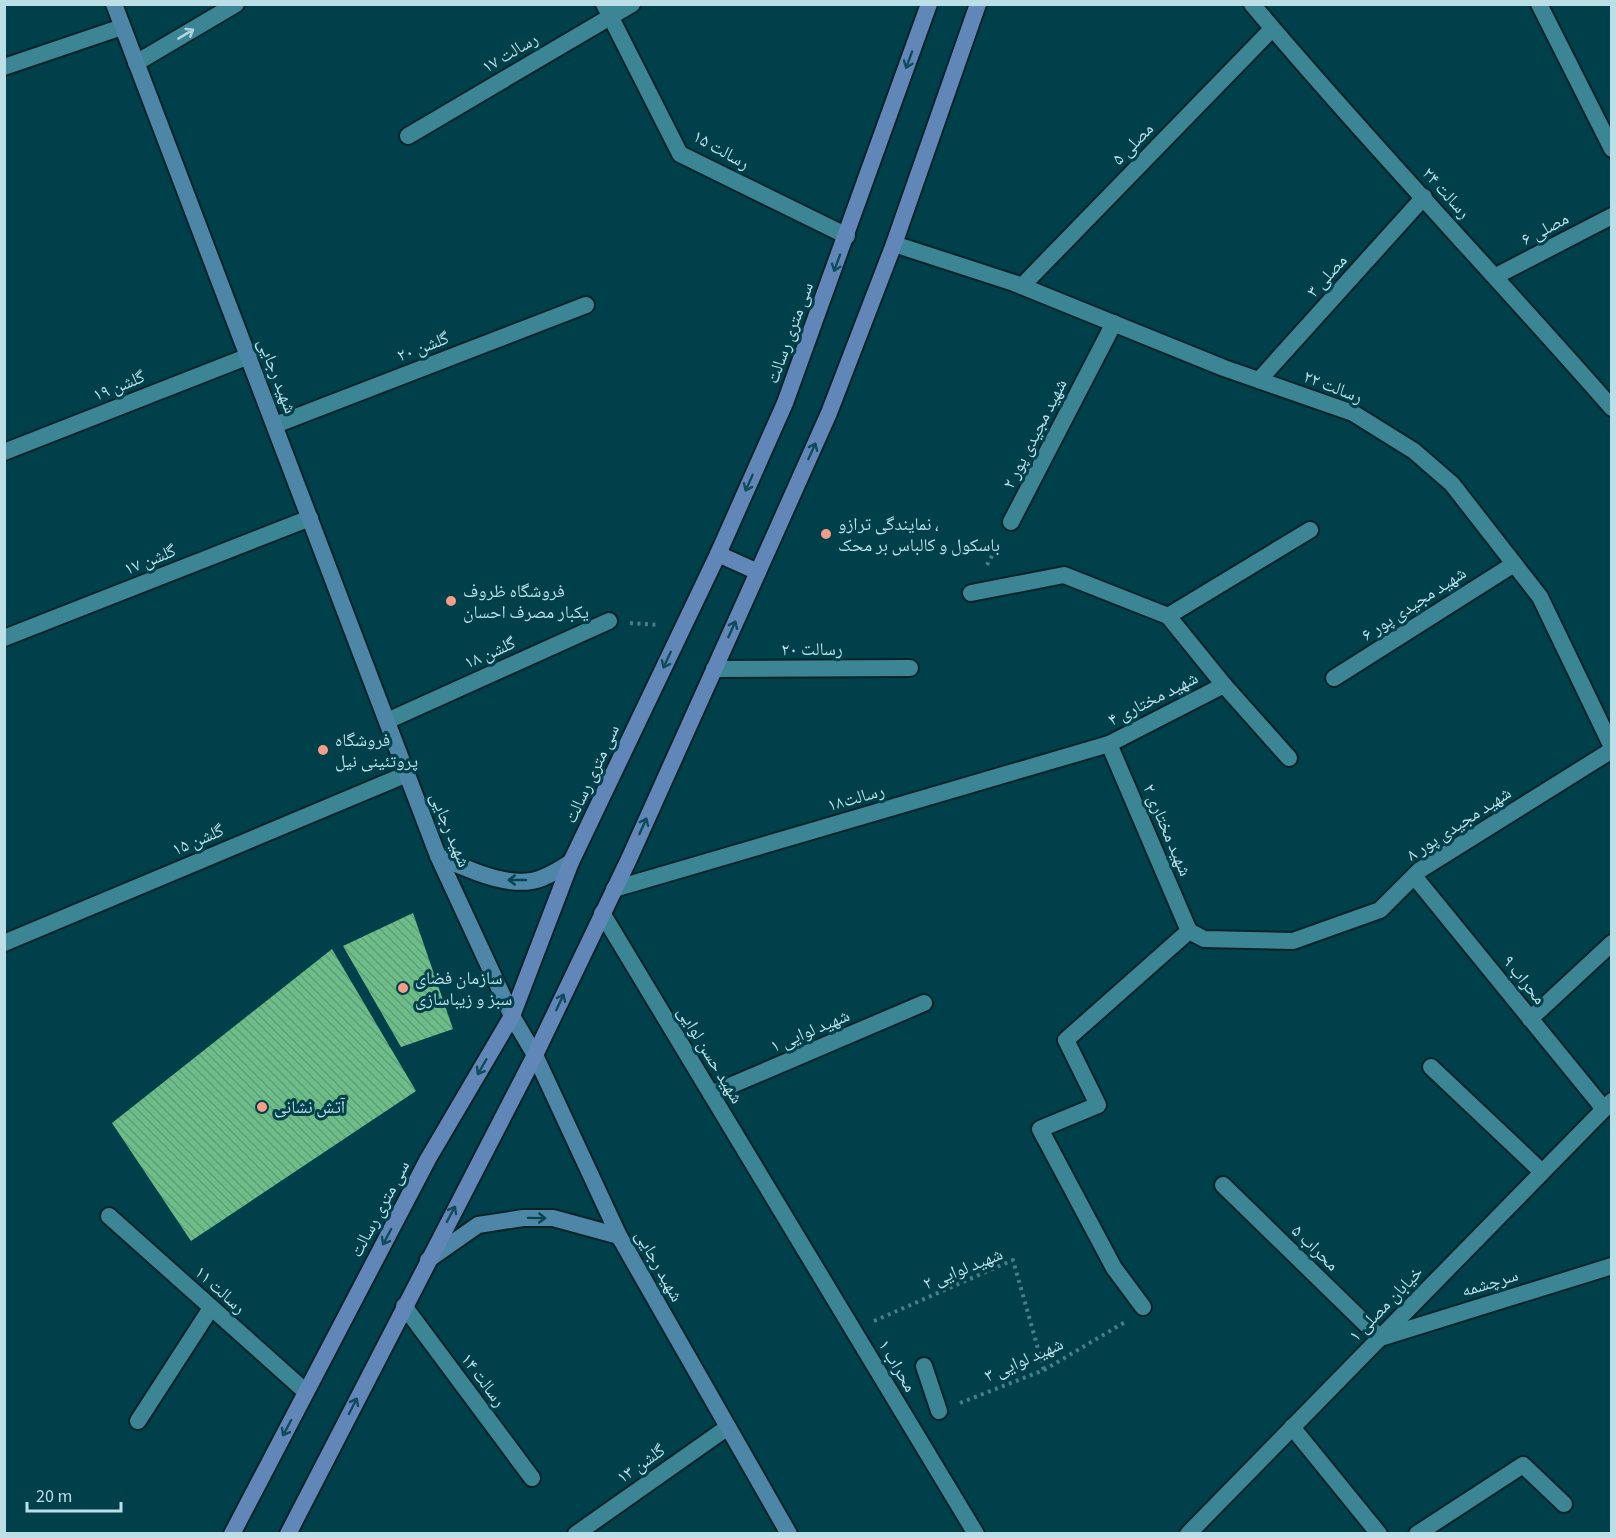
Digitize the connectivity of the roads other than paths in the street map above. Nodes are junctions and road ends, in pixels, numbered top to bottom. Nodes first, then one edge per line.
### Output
1 (114, 4) edge
2 (236, 4) edge
3 (632, 4) edge
4 (929, 4) edge
5 (978, 4) edge
6 (1252, 4) edge
7 (1539, 4) edge
8 (607, 10) edge
9 (122, 27) junction
10 (1272, 28) junction
11 (136, 63) junction
12 (4, 67) edge
13 (408, 136) dead end
14 (1611, 149) edge
15 (1424, 197) junction
16 (1611, 216) edge
17 (847, 236) junction
18 (894, 244) junction
19 (1496, 276) junction
20 (1022, 286) junction
21 (586, 305) dead end
22 (1114, 323) junction
23 (249, 356) junction
24 (1259, 380) junction
25 (1611, 408) edge
26 (275, 425) junction
27 (4, 452) edge
28 (310, 518) junction
29 (1011, 522) road end
30 (1310, 530) dead end
31 (718, 554) junction
32 (1514, 564) junction
33 (758, 572) junction
34 (971, 593) road end
35 (1168, 616) junction
36 (609, 621) road end
37 (4, 638) edge
38 (910, 668) dead end
39 (714, 669) junction
40 (1334, 678) dead end
41 (1224, 685) junction
42 (387, 721) junction
43 (1109, 744) junction
44 (1611, 749) edge
45 (1289, 758) dead end
46 (407, 774) junction
47 (438, 856) junction
48 (571, 862) junction
49 (1414, 876) junction
50 (614, 889) junction
51 (602, 914) junction
52 (1189, 932) junction
53 (4, 943) edge
54 (1611, 943) edge
55 (924, 1003) dead end
56 (512, 1016) junction
57 (1530, 1019) junction
58 (535, 1055) junction
59 (1431, 1067) dead end
60 (711, 1094) junction
61 (1608, 1105) edge
62 (1541, 1171) junction
63 (1223, 1185) dead end
64 (109, 1216) dead end
65 (786, 1218) joint
66 (619, 1236) junction
67 (427, 1260) junction
68 (1611, 1266) edge
69 (404, 1306) junction
70 (211, 1308) junction
71 (1143, 1308) road end
72 (1380, 1338) junction
73 (924, 1366) dead end
74 (306, 1392) junction
75 (939, 1411) road end
76 (138, 1420) dead end
77 (728, 1427) junction
78 (1292, 1427) junction
79 (532, 1478) dead end
80 (1564, 1504) dead end
81 (232, 1533) edge
82 (288, 1533) edge
83 (576, 1533) edge
84 (789, 1533) edge
85 (976, 1533) edge
86 (1188, 1533) edge
87 (1379, 1533) edge
88 (1417, 1533) edge

1 - 9 main road, شهید رجایی
11 -> 2 street
3 - 8 street, ۱۷ رسالت
4 -> 17 main road, سی متری رسالت
5 - 18 main road
6 - 10 street, ۲۴ رسالت
7 - 14 street
8 - 13 street, ۱۷ رسالت
8 - 17 street, ۱۵ رسالت
9 - 11 main road, شهید رجایی
9 - 12 street
10 - 15 street, ۲۴ رسالت
10 - 20 street, ۵ مصلی
11 - 23 main road, شهید رجایی
15 - 19 street, ۲۴ رسالت
15 - 24 street, ۳ مصلی
16 - 19 street, ۶ مصلی
17 -> 31 main road, سی متری رسالت
18 - 20 street, ۲۲ رسالت
33 -> 18 main road
19 - 25 street, ۲۴ رسالت
20 - 22 street, ۲۲ رسالت
21 - 26 street, ۲۰ گلشن
22 - 24 street, ۲۲ رسالت
22 - 29 street, ۲ شهید مجیدی پور
23 - 26 main road, شهید رجایی
23 - 27 street, ۱۹ گلشن
24 - 32 street, ۲۲ رسالت
26 - 28 main road, شهید رجایی
28 - 37 street, گلشن ۱۷
28 - 42 main road, شهید رجایی
30 - 35 street
31 - 33 main road
31 -> 48 main road, سی متری رسالت
32 - 40 street, ۶ شهید مجیدی پور
32 - 44 street, ۲۲ رسالت
39 -> 33 main road
34 - 35 street
35 - 41 street
36 - 42 street, ۱۸ گلشن
38 - 39 street, ۲۰ رسالت
50 -> 39 main road
41 - 43 street, ۴ شهید مختاری
41 - 45 street, ۴ شهید مختاری
42 - 46 main road, شهید رجایی
43 - 50 street, رسالت۱۸
43 - 52 street, ۲ شهید مختاری
44 - 49 street, ۸ شهید مجیدی پور
46 - 47 main road, شهید رجایی
46 - 53 street, گلشن ۱۵
48 -> 47 main road
47 - 56 main road, شهید رجایی
48 - 56 main road, سی متری رسالت
49 - 52 street, ۸ شهید مجیدی پور
49 - 57 street, ۹ محراب
50 - 51 main road
58 -> 51 main road
51 - 60 street, شهید حسن لوایی
52 - 71 street
54 - 57 street
55 - 60 street, ۱ شهید لوایی
56 - 58 main road, شهید رجایی
56 -> 74 main road, سی متری رسالت
57 - 61 street, ۹ محراب
58 - 66 main road, شهید رجایی
67 -> 58 main road
59 - 62 street
60 - 65 street, شهید حسن لوایی
61 - 62 street, خیابان مصلی ۱
62 - 72 street, خیابان مصلی ۱
63 - 72 street, ۵ محراب
64 - 70 street, ۱۱ رسالت
65 - 85 street, ۱ محراب
67 -> 66 main road
66 - 77 main road, شهید رجایی
67 - 69 main road
68 - 72 street, سرچشمه
69 - 79 street, ۱۴ رسالت
82 -> 69 main road
70 - 74 street, ۱۱ رسالت
70 - 76 street
72 - 78 street, خیابان مصلی ۱
73 - 75 street
74 -> 81 main road, سی متری رسالت
77 - 83 street, ۱۳ گلشن
77 - 84 main road, شهید رجایی
78 - 86 street, خیابان مصلی ۱
78 - 87 street
80 - 88 street

